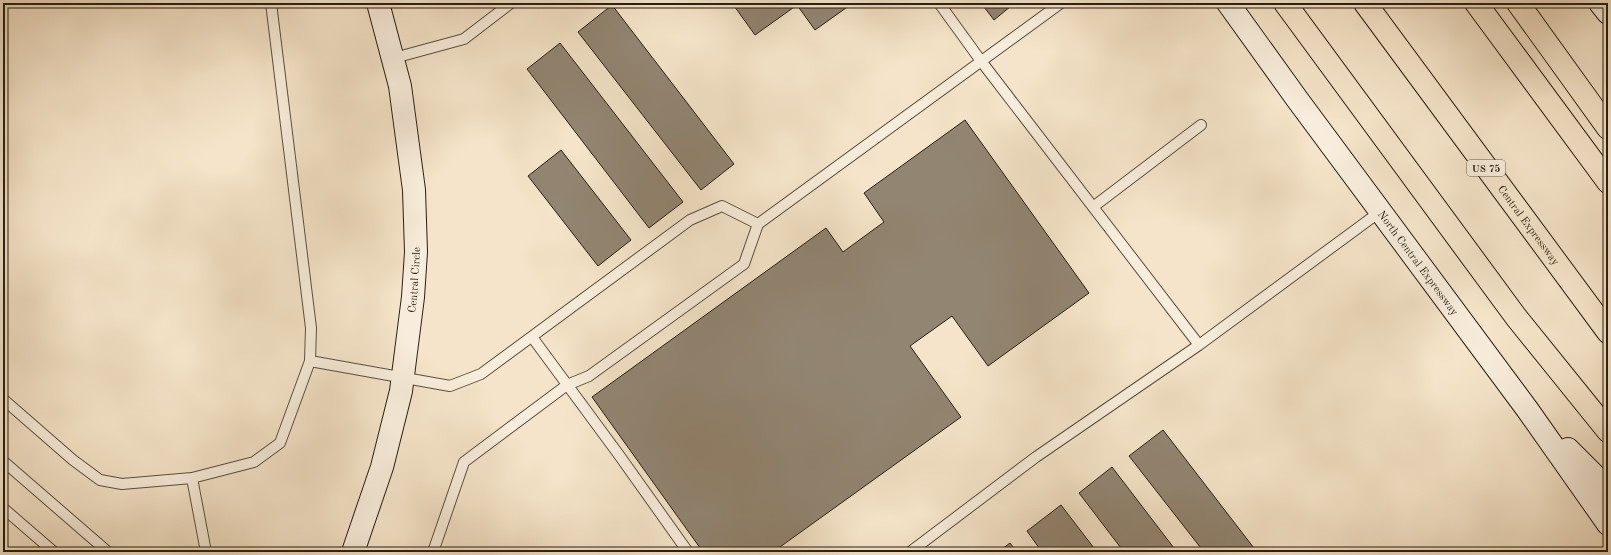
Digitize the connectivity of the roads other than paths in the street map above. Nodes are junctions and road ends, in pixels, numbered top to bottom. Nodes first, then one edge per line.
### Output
1 (270, 3) edge
2 (378, 3) edge
3 (511, 3) edge
4 (939, 3) edge
5 (1061, 3) edge
6 (1228, 3) edge
7 (1284, 3) edge
8 (1365, 3) edge
9 (1476, 3) edge
10 (1518, 3) edge
11 (1600, 3) edge
12 (1608, 13) edge
13 (394, 58) junction
14 (981, 61) junction
15 (1201, 125) dead end
16 (1608, 128) edge
17 (1608, 182) edge
18 (1093, 207) junction
19 (1381, 211) junction
20 (758, 224) junction
21 (1608, 332) edge
22 (532, 337) junction
23 (1199, 345) junction
24 (310, 361) junction
25 (402, 378) junction
26 (567, 385) junction
27 (3, 398) edge
28 (1527, 409) junction
29 (1608, 431) edge
30 (3, 461) edge
31 (192, 478) junction
32 (1608, 489) edge
33 (3, 508) edge
34 (1608, 524) edge
35 (54, 552) edge
36 (108, 552) edge
37 (206, 552) edge
38 (353, 552) edge
39 (433, 552) edge
40 (688, 552) edge
41 (910, 552) edge

1 - 24 lane
2 - 13 main road, Central Circle
3 - 13 lane
4 - 14 lane
5 - 14 lane
6 - 19 main road, North Central Expressway
7 - 29 highway
8 - 21 highway, Central Expressway / US 75
9 - 17 highway
10 - 16 highway
11 - 12 main road
13 - 25 main road, Central Circle
14 - 18 lane
14 - 20 lane
15 - 18 lane
18 - 23 lane
19 - 23 lane
19 - 28 main road, North Central Expressway
20 - 22 lane
20 - 26 lane
22 - 25 lane
22 - 26 lane
23 - 41 lane
24 - 25 lane
24 - 31 lane
25 - 38 main road, Central Circle
26 - 39 lane
26 - 40 lane
27 - 31 lane
28 - 32 main road
28 - 34 main road, North Central Expressway
30 - 36 lane
31 - 37 lane
33 - 35 lane

